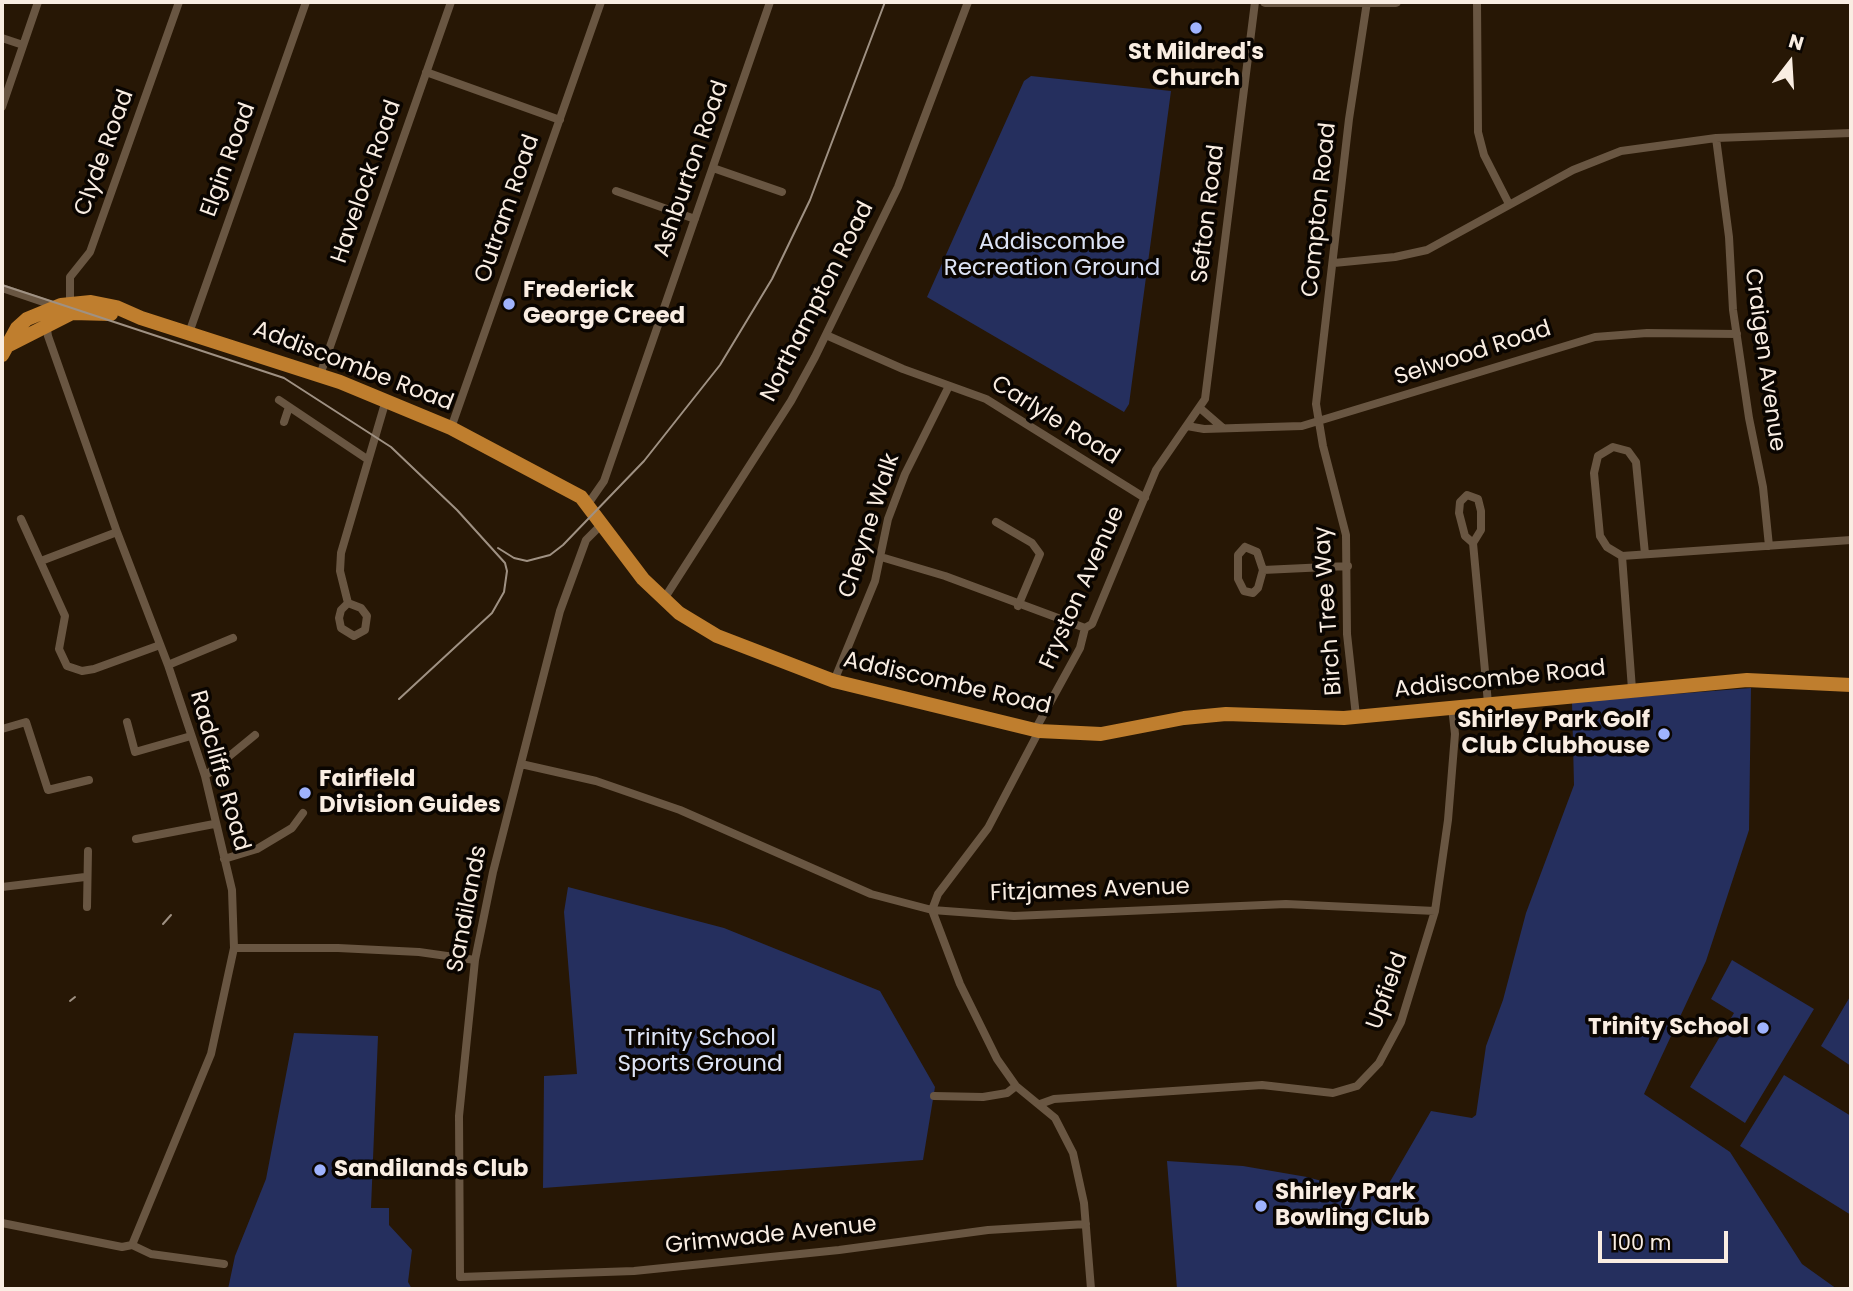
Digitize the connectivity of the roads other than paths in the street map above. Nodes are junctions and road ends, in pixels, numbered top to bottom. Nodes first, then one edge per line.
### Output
1 (38, 2) edge
2 (179, 2) edge
3 (306, 2) edge
4 (451, 2) edge
5 (601, 2) edge
6 (770, 2) edge
7 (968, 2) edge
8 (1255, 2) edge
9 (1265, 2) edge
10 (1367, 2) edge
11 (1396, 2) edge
12 (1477, 2) edge
13 (2, 38) edge
14 (23, 45) junction
15 (426, 72) junction
16 (2, 107) edge
17 (560, 120) junction
18 (1851, 133) edge
19 (1716, 138) junction
20 (713, 168) junction
21 (615, 191) dead end
22 (782, 192) dead end
23 (1508, 204) junction
24 (695, 219) junction
25 (1334, 263) junction
26 (2, 288) edge
27 (66, 308) junction
28 (38, 314) junction
29 (46, 327) junction
30 (189, 333) junction
31 (1737, 334) junction
32 (826, 335) junction
33 (6, 350) edge
34 (320, 375) junction
35 (949, 386) junction
36 (279, 400) dead end
37 (386, 400) junction
38 (289, 407) junction
39 (1201, 409) junction
40 (284, 422) dead end
41 (1318, 422) junction
42 (1187, 426) junction
43 (451, 428) junction
44 (1223, 428) junction
45 (368, 459) junction
46 (1144, 498) junction
47 (594, 512) junction
48 (21, 519) dead end
49 (996, 522) dead end
50 (117, 532) junction
51 (1851, 540) edge
52 (1473, 543) junction
53 (1769, 546) junction
54 (1645, 554) junction
55 (1622, 556) junction
56 (881, 557) junction
57 (41, 561) junction
58 (1348, 566) junction
59 (1263, 570) junction
60 (664, 599) junction
61 (348, 603) dead end
62 (1018, 606) junction
63 (1085, 628) junction
64 (233, 638) dead end
65 (160, 645) junction
66 (168, 665) junction
67 (834, 681) junction
68 (1851, 685) edge
69 (1632, 689) junction
70 (1488, 703) junction
71 (1452, 707) junction
72 (1356, 716) junction
73 (127, 722) dead end
74 (2, 729) edge
75 (1037, 730) junction
76 (255, 735) dead end
77 (191, 736) junction
78 (521, 764) junction
79 (205, 776) junction
80 (89, 780) dead end
81 (303, 813) dead end
82 (214, 824) junction
83 (136, 839) dead end
84 (88, 851) dead end
85 (224, 859) junction
86 (85, 877) junction
87 (2, 887) edge
88 (87, 907) dead end
89 (932, 911) junction
90 (1435, 911) junction
91 (234, 948) junction
92 (475, 960) junction
93 (1016, 1086) junction
94 (934, 1096) dead end
95 (1040, 1104) junction
96 (2, 1223) edge
97 (1086, 1224) junction
98 (132, 1245) junction
99 (224, 1265) dead end
100 (460, 1277) joint
101 (1091, 1289) edge

1 - 14 street
2 - 27 street, Clyde Road
3 - 30 street, Elgin Road
4 - 15 street, Havelock Road
5 - 17 street, Outram Road
6 - 20 street, Ashburton Road
7 - 32 street, Northampton Road
8 - 39 street, Sefton Road
9 - 10 street
10 - 11 street
10 - 25 street, Compton Road
12 - 23 street
13 - 14 street
14 - 16 street
15 - 17 street
15 - 34 street, Havelock Road
17 - 43 street, Outram Road
18 - 19 street
19 - 23 street
19 - 31 street, Craigen Avenue
20 - 22 street
20 - 24 street, Ashburton Road
21 - 24 street
23 - 25 street
24 - 47 street, Ashburton Road
25 - 41 street, Compton Road
26 - 27 street, Addiscombe Road
27 - 28 highway, Addiscombe Road
27 - 29 highway
27 - 30 highway, Addiscombe Road
28 - 29 street, Radcliffe Road
28 - 33 highway
29 - 33 highway
29 - 50 street, Radcliffe Road
30 - 34 highway, Addiscombe Road
31 - 41 street, Selwood Road
31 - 53 street, Craigen Avenue
32 - 35 street, Carlyle Road
32 - 60 street, Northampton Road
34 - 37 highway, Addiscombe Road
35 - 46 street, Carlyle Road
35 - 56 street, Cheyne Walk
36 - 38 street
37 - 43 highway, Addiscombe Road
37 - 45 street
38 - 40 street
38 - 45 street
39 - 42 street, Sefton Road
39 - 44 street
41 - 44 street, Selwood Road
41 - 58 street, Birch Tree Way
42 - 44 street, Selwood Road
42 - 46 street, Fryston Avenue
43 - 47 highway, Addiscombe Road
45 - 61 street
46 - 63 street, Fryston Avenue
47 - 60 highway, Addiscombe Road
47 - 78 street, Sandilands
48 - 57 street
49 - 62 street
50 - 57 street
50 - 65 street, Radcliffe Road
51 - 53 street
52 - 52 street
52 - 70 street
53 - 54 street
54 - 55 street
54 - 55 street
55 - 69 street
56 - 62 street
56 - 67 street, Cheyne Walk
57 - 65 street
58 - 59 street
58 - 72 street, Birch Tree Way
59 - 59 street
60 - 67 highway, Addiscombe Road
62 - 63 street
63 - 75 street, Fryston Avenue
64 - 66 street
65 - 66 street, Radcliffe Road
66 - 77 street, Radcliffe Road
67 - 75 highway, Addiscombe Road
68 - 69 highway, Addiscombe Road
69 - 70 highway, Addiscombe Road
70 - 71 highway, Addiscombe Road
71 - 72 highway, Addiscombe Road
71 - 90 street, Upfield
72 - 75 highway, Addiscombe Road
73 - 77 street
74 - 80 street
75 - 89 street, Fryston Avenue
76 - 79 street
77 - 79 street, Radcliffe Road
78 - 89 street, Fitzjames Avenue
78 - 92 street, Sandilands
79 - 82 street, Radcliffe Road
81 - 85 street
82 - 83 street
82 - 85 street, Radcliffe Road
84 - 86 street
85 - 91 street, Radcliffe Road
86 - 87 street
86 - 88 street
89 - 90 street, Fitzjames Avenue
89 - 93 street
90 - 95 street, Upfield
91 - 92 street
91 - 98 street, Radcliffe Road
92 - 100 street, Sandilands
93 - 94 street
93 - 95 street
95 - 97 street
96 - 98 street
97 - 100 street, Grimwade Avenue
97 - 101 street
98 - 99 street

